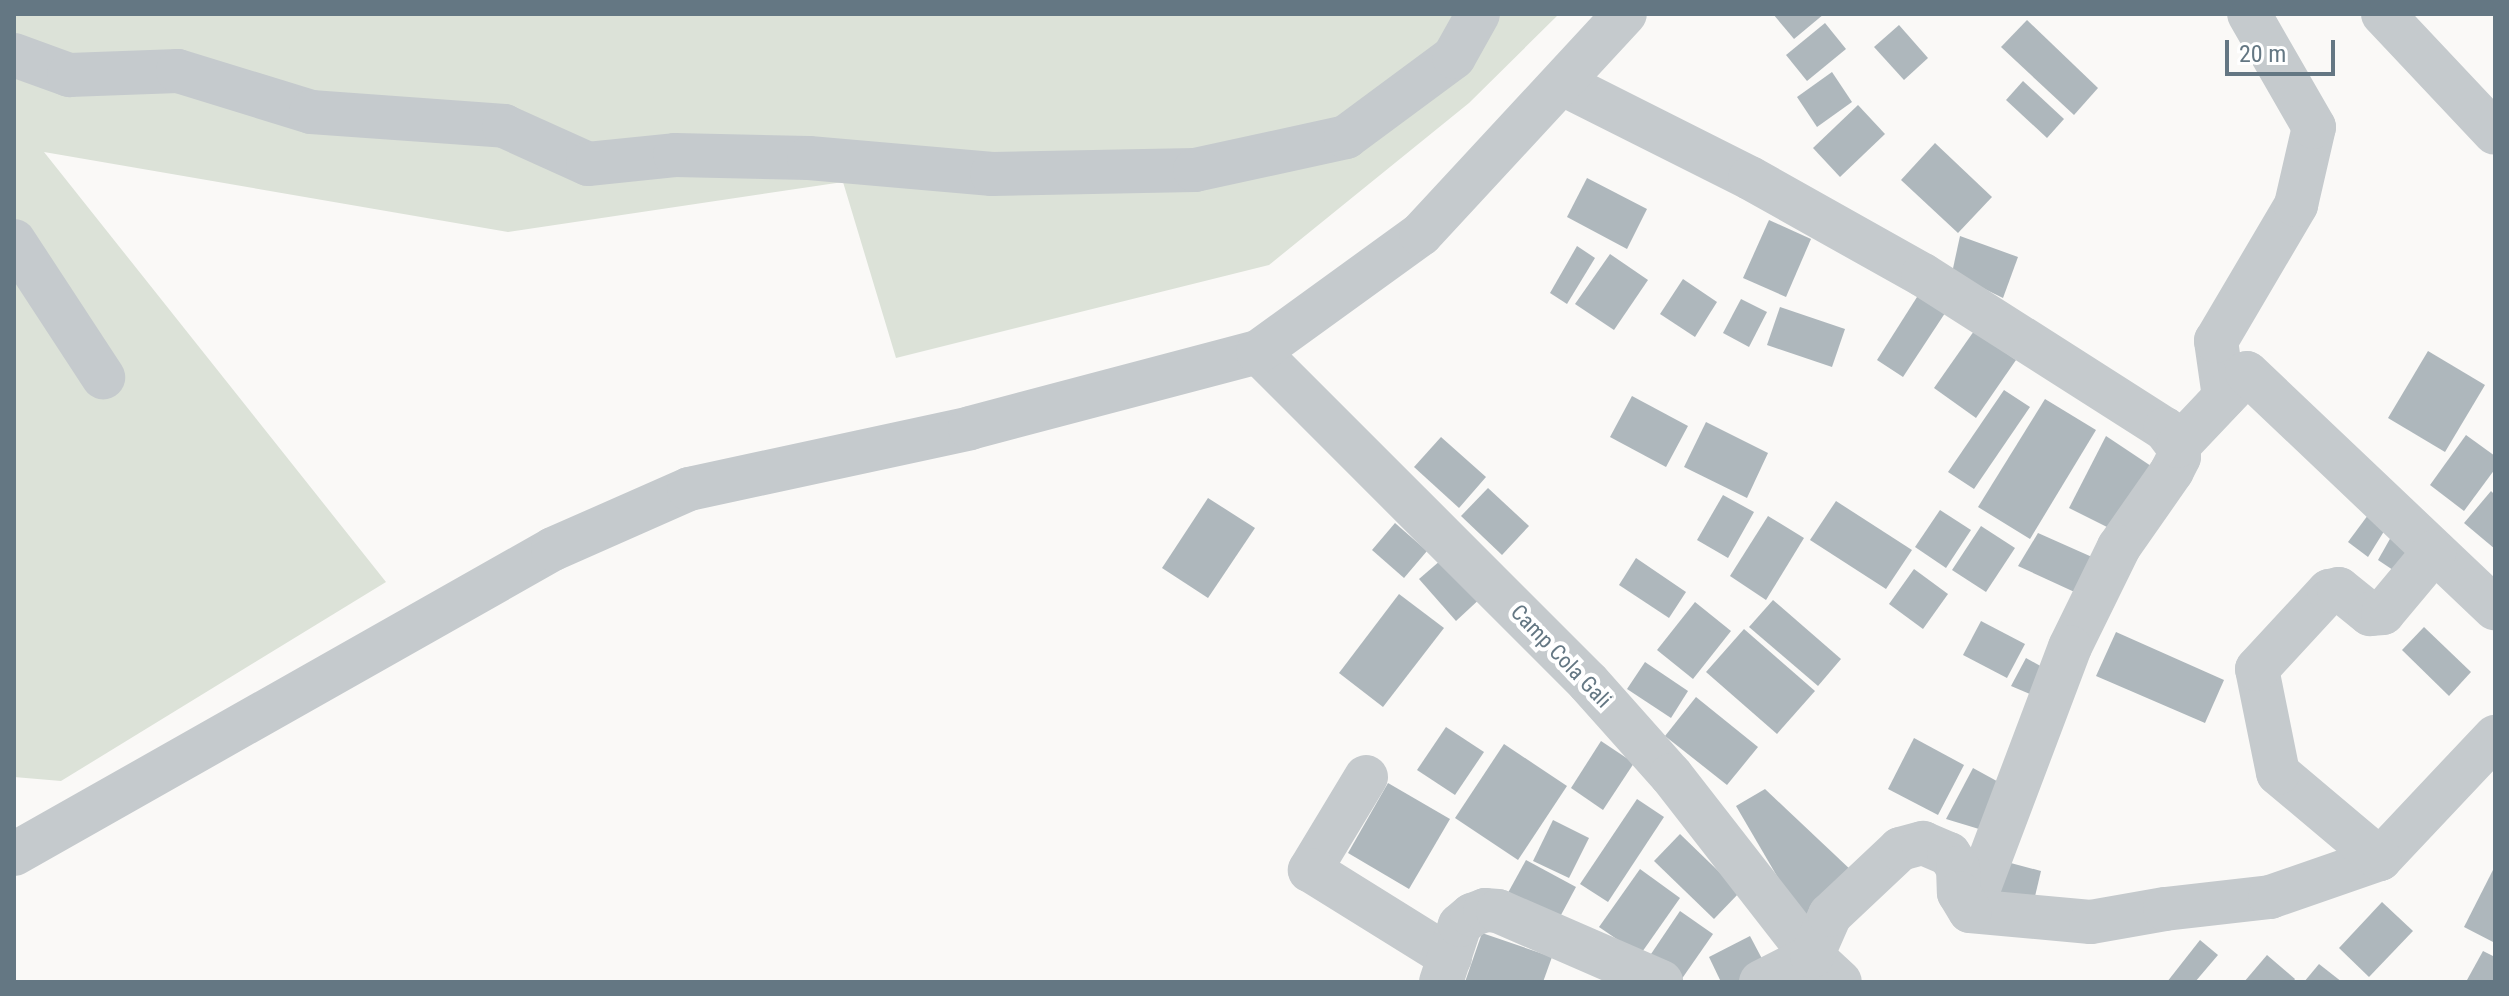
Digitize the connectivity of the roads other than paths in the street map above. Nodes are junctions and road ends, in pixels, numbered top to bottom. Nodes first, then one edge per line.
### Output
1 (1478, 14) edge
2 (1625, 14) edge
3 (2249, 14) edge
4 (2383, 14) edge
5 (14, 55) edge
6 (1563, 84) junction
7 (2495, 133) edge
8 (14, 241) edge
9 (1258, 352) junction
10 (103, 377) dead end
11 (2224, 397) junction
12 (2178, 446) junction
13 (2434, 552) junction
14 (2495, 608) edge
15 (2495, 737) edge
16 (1366, 777) dead end
17 (14, 854) edge
18 (2380, 859) junction
19 (1970, 911) junction
20 (1826, 969) edge
21 (1446, 970) edge
22 (1661, 982) edge
23 (1761, 982) edge

1 - 5 street
2 - 6 street
3 - 11 street
4 - 7 street
6 - 9 street
6 - 12 street
8 - 10 street
9 - 17 street
9 - 20 street, Camp Cola Gali
11 - 12 street
11 - 13 street
12 - 19 street
13 - 14 street
13 - 18 street
15 - 18 street
16 - 21 street
18 - 19 street
19 - 20 street
20 - 23 street
21 - 22 street

